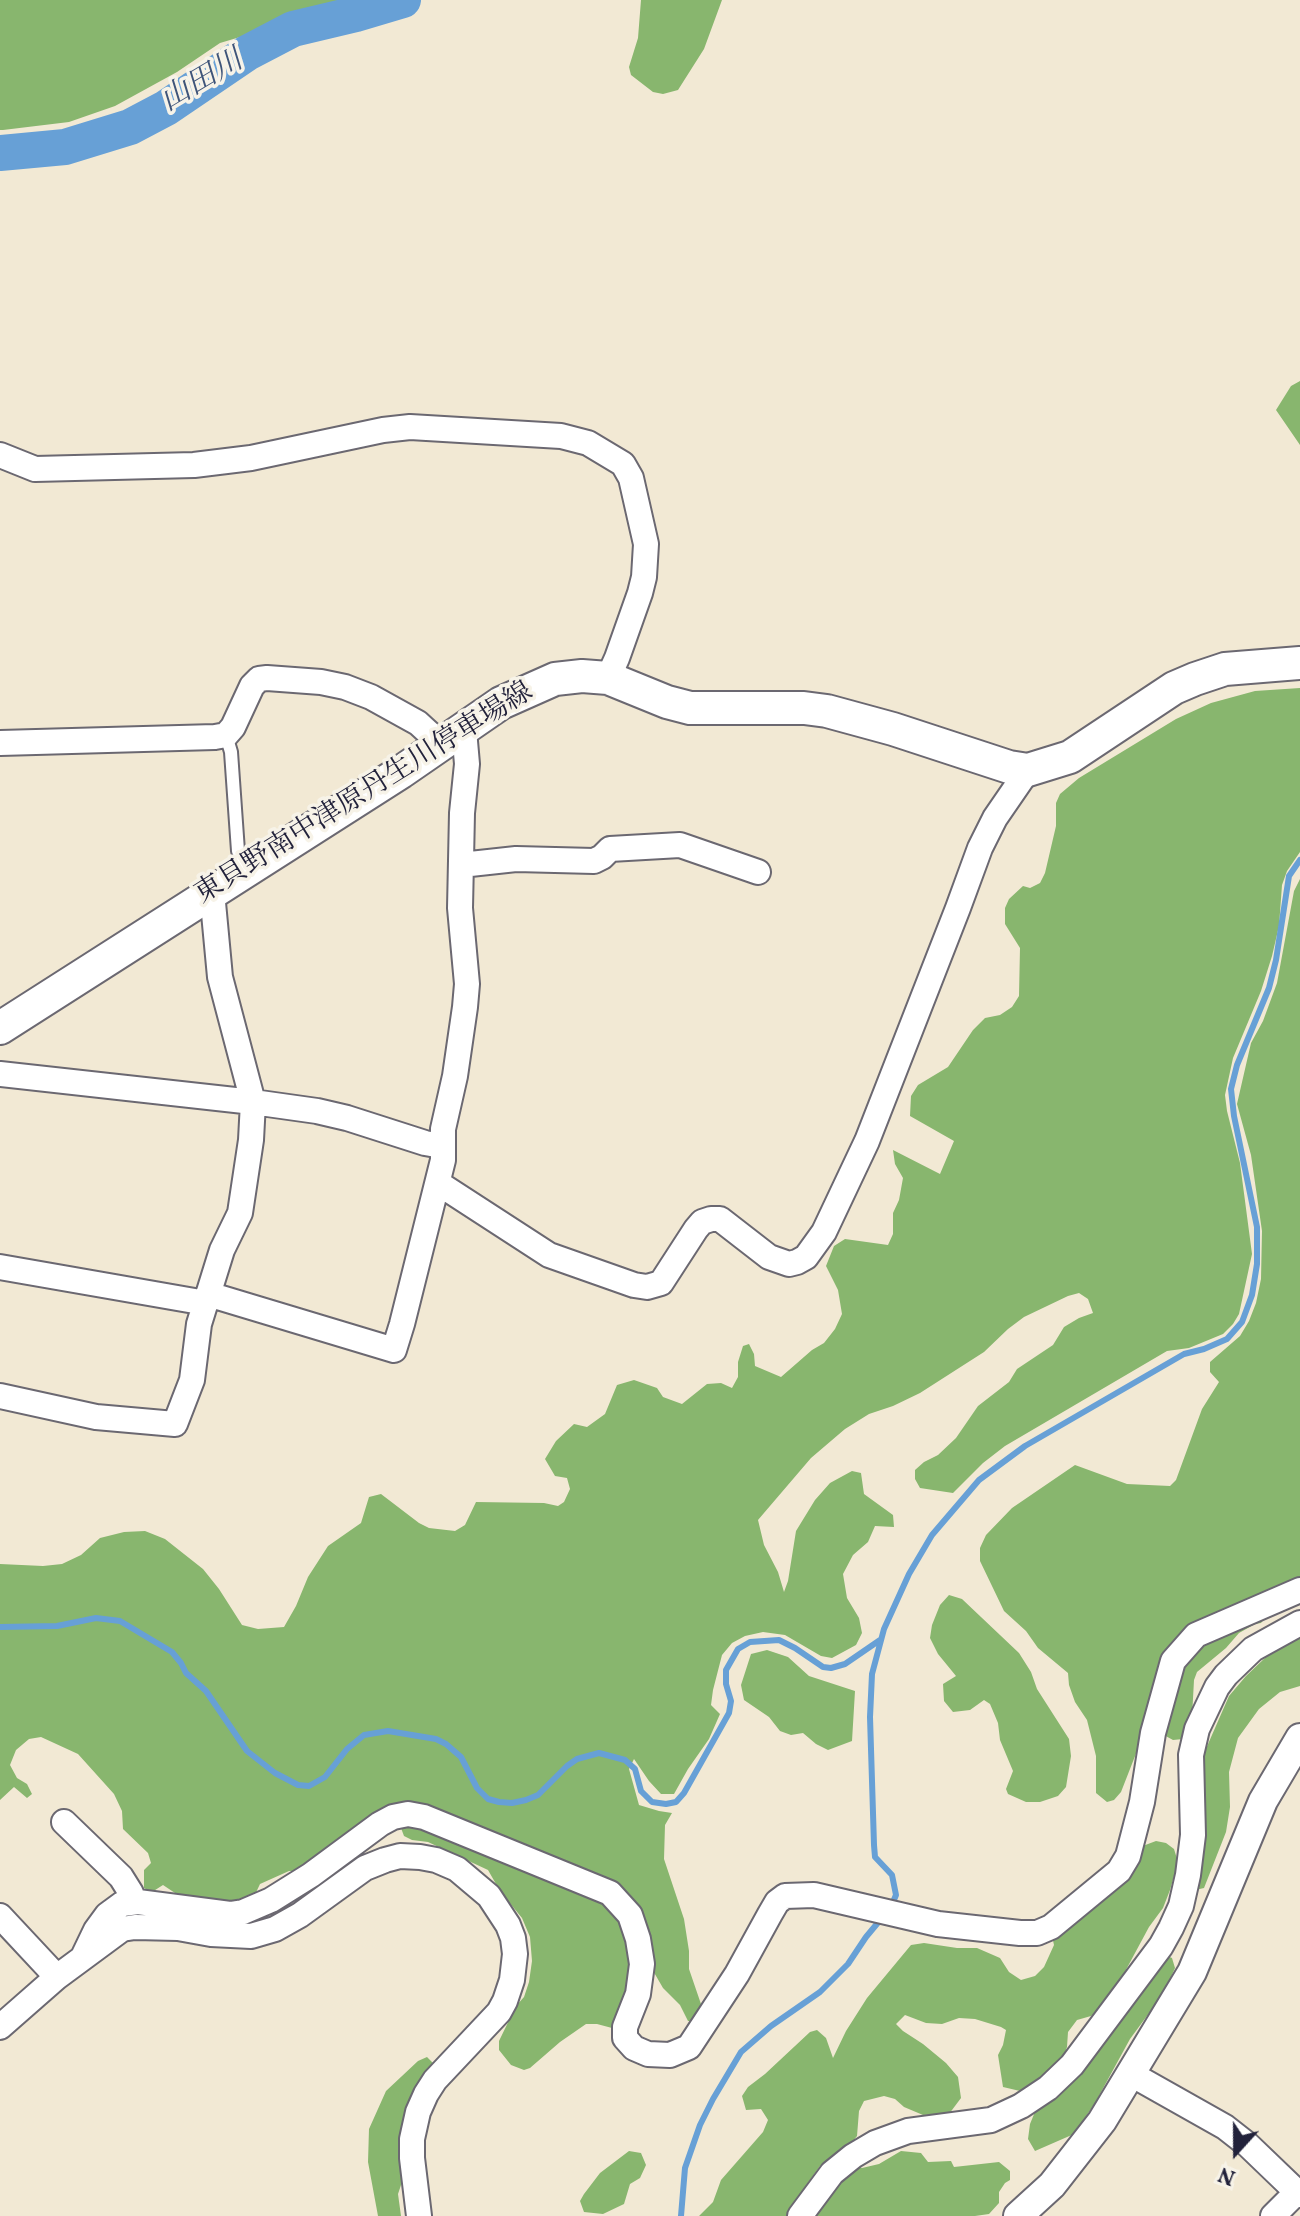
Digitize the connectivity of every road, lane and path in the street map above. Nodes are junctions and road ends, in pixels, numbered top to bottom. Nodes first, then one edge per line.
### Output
1 (0, 455) edge
2 (1300, 663) edge
3 (608, 678) junction
4 (226, 735) junction
5 (453, 737) junction
6 (0, 743) edge
7 (1028, 770) junction
8 (461, 865) junction
9 (250, 868) junction
10 (758, 872) dead end
11 (212, 892) junction
12 (0, 1028) edge
13 (0, 1074) edge
14 (253, 1102) junction
15 (442, 1146) junction
16 (438, 1183) junction
17 (0, 1267) edge
18 (207, 1298) junction
19 (0, 1396) edge
20 (1300, 1590) edge
21 (1300, 1623) edge
22 (1300, 1738) edge
23 (64, 1822) dead end
24 (131, 1902) junction
25 (0, 1916) edge
26 (83, 1957) junction
27 (57, 1977) junction
28 (0, 2027) edge
29 (1131, 2074) junction
30 (1298, 2194) edge
31 (419, 2216) edge
32 (800, 2216) edge
33 (1018, 2216) edge
34 (1273, 2216) edge

1 - 3 street
2 - 7 main road
3 - 5 main road, 東貝野南中津原丹生川停車場線
3 - 7 main road, 東貝野南中津原丹生川停車場線
4 - 5 street
4 - 6 street
4 - 9 lane
5 - 8 street
5 - 9 main road, 東貝野南中津原丹生川停車場線
7 - 16 street
8 - 10 street
8 - 15 street
9 - 11 main road, 東貝野南中津原丹生川停車場線
11 - 12 main road, 東貝野南中津原丹生川停車場線
11 - 14 street
13 - 14 street
14 - 15 street
14 - 18 street
15 - 16 street
16 - 18 street
17 - 18 street
18 - 19 street
20 - 24 street
21 - 32 street
22 - 29 street
23 - 24 street
24 - 26 street
25 - 27 street
26 - 27 street
26 - 31 street
27 - 28 street
29 - 30 street
29 - 33 street
30 - 34 street

